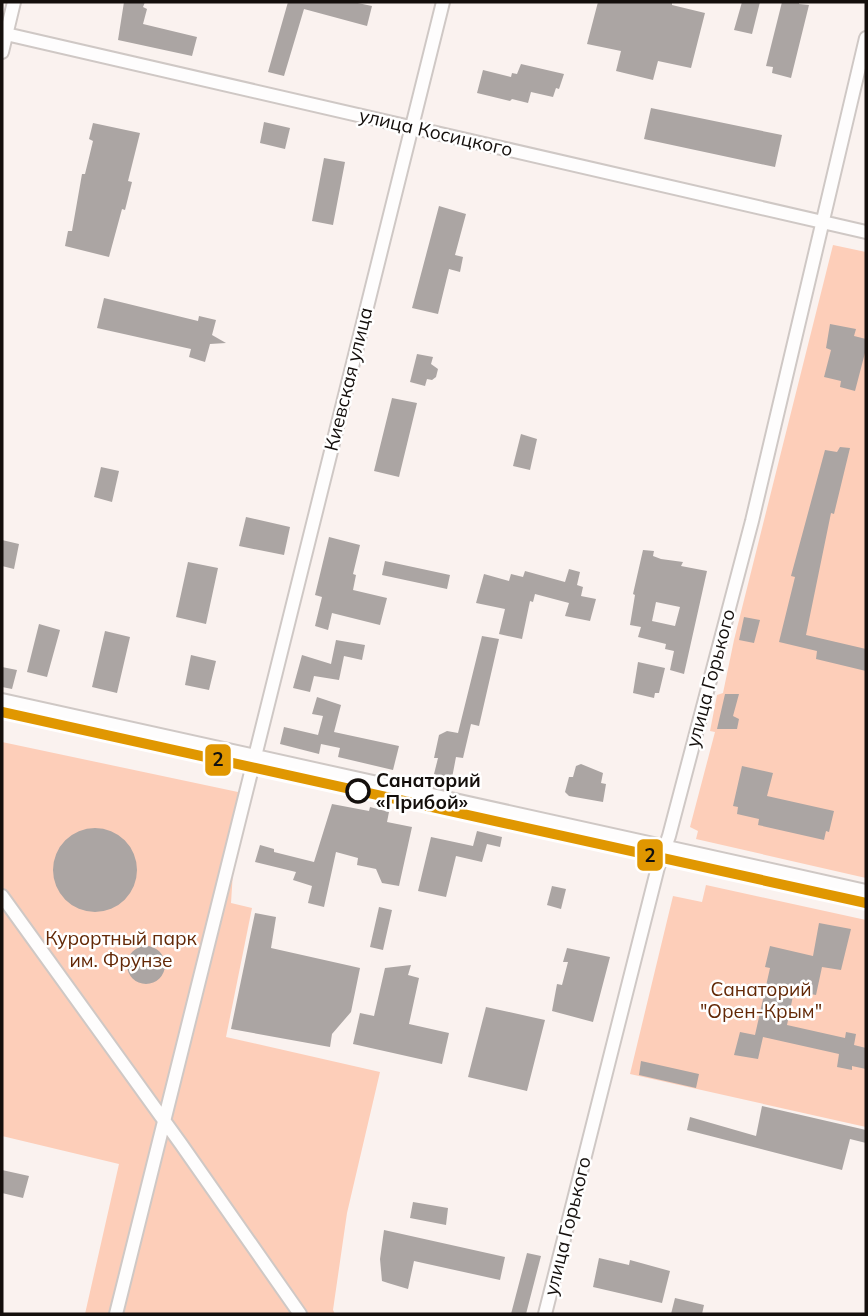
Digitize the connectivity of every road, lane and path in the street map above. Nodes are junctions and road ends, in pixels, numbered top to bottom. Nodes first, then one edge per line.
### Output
1 (14, 2) edge
2 (443, 2) edge
3 (6, 34) junction
4 (866, 38) edge
5 (2, 52) edge
6 (411, 126) junction
7 (823, 222) junction
8 (866, 232) edge
9 (2, 700) edge
10 (254, 755) junction
11 (666, 847) junction
12 (866, 891) edge
13 (2, 896) edge
14 (165, 1124) junction
15 (116, 1314) edge
16 (300, 1314) edge
17 (545, 1314) edge

1 - 3 street
2 - 6 street, Киевская улица
3 - 5 street
3 - 6 street, улица Косицкого
4 - 7 street, улица Горького
6 - 7 street, улица Косицкого
6 - 10 street, Киевская улица
7 - 8 street, улица Косицкого
7 - 11 street, улица Горького
9 - 10 street
10 - 11 street
10 - 14 street, Киевская улица
11 - 12 street
11 - 17 street, улица Горького
13 - 14 street
14 - 15 street, Киевская улица
14 - 16 street

